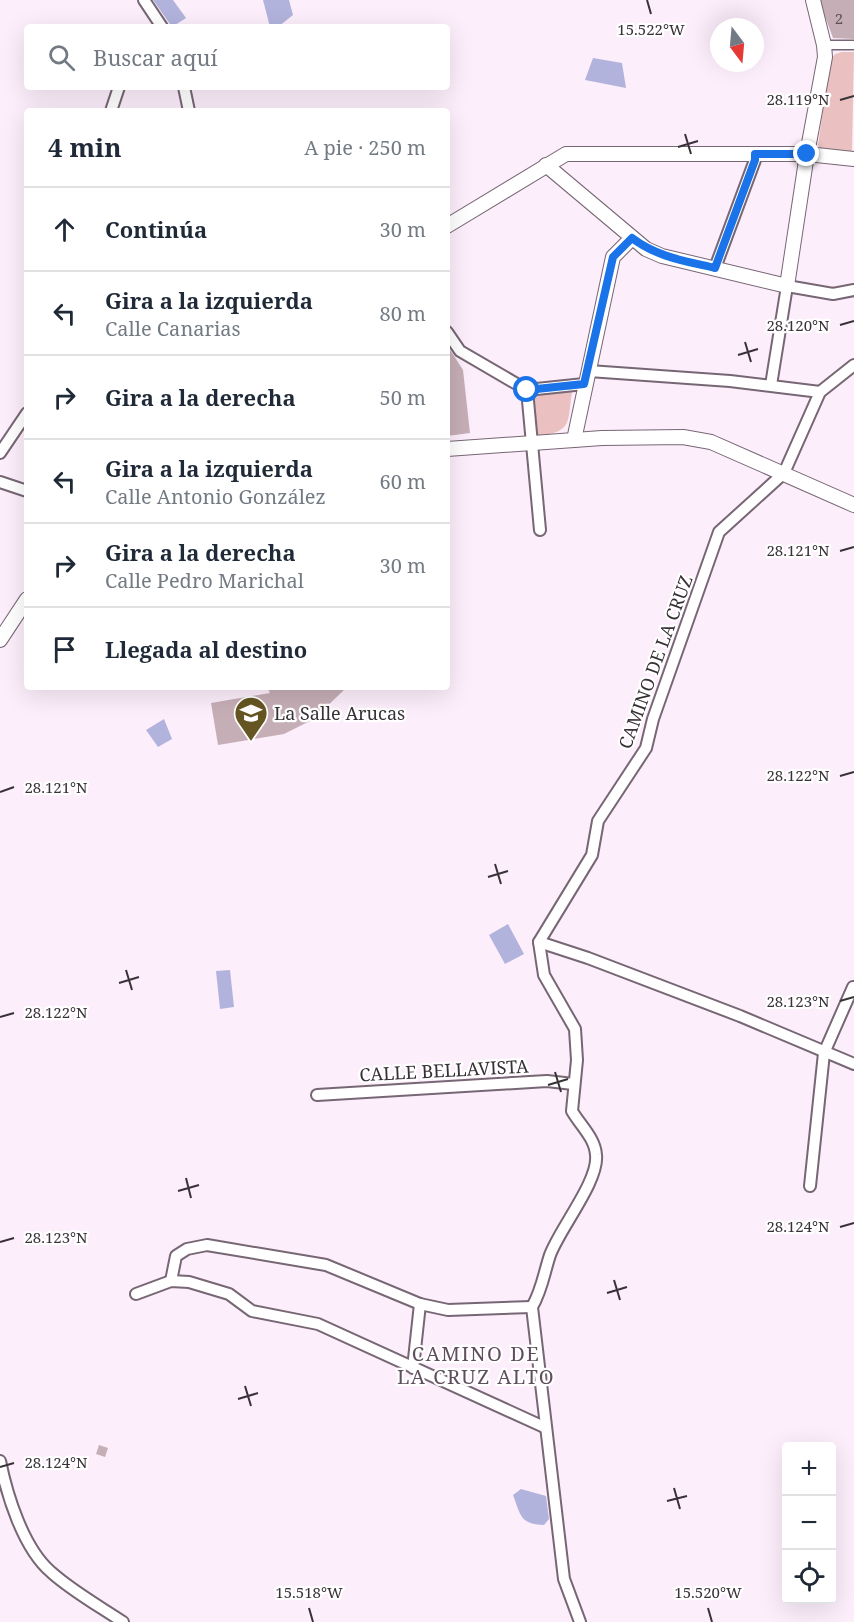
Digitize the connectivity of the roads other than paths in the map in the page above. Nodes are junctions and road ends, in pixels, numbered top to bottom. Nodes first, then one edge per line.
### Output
1 (144, 0) edge
2 (813, 0) edge
3 (160, 24) edge
4 (824, 45) junction
5 (854, 45) edge
6 (118, 90) edge
7 (185, 90) edge
8 (112, 108) edge
9 (188, 108) edge
10 (755, 154) junction
11 (807, 154) junction
12 (854, 159) edge
13 (546, 165) junction
14 (450, 224) edge
15 (632, 238) junction
16 (715, 268) junction
17 (787, 286) junction
18 (854, 290) edge
19 (450, 336) edge
20 (854, 365) edge
21 (587, 377) junction
22 (771, 385) junction
23 (527, 390) junction
24 (820, 392) junction
25 (24, 418) edge
26 (574, 440) junction
27 (531, 443) junction
28 (450, 449) edge
29 (0, 453) edge
30 (784, 473) junction
31 (0, 482) edge
32 (24, 490) edge
33 (854, 505) edge
34 (540, 530) dead end
35 (24, 604) edge
36 (0, 640) edge
37 (538, 942) junction
38 (853, 987) edge
39 (824, 1053) junction
40 (854, 1064) edge
41 (573, 1084) junction
42 (317, 1095) dead end
43 (810, 1186) dead end
44 (171, 1281) junction
45 (136, 1294) dead end
46 (420, 1304) junction
47 (532, 1306) junction
48 (413, 1368) junction
49 (544, 1427) junction
50 (0, 1461) edge
51 (123, 1622) edge
52 (580, 1622) edge

1 - 3 street
2 - 4 street
4 - 5 street
4 - 11 street
6 - 8 street
7 - 9 street
10 - 11 street
10 - 13 street
10 - 16 street
11 - 12 street
11 - 17 street
13 - 14 street
13 - 15 street
15 - 16 street
15 - 21 street
16 - 17 street
17 - 18 street
17 - 22 street
19 - 23 street
20 - 24 street
21 - 22 street
21 - 23 street
21 - 26 street
22 - 24 street
23 - 27 street
24 - 30 street
25 - 29 street
26 - 27 street
26 - 30 street
27 - 28 street
27 - 34 street
30 - 33 street
30 - 37 street, CAMINO DE LA CRUZ
31 - 32 street
35 - 36 street
37 - 39 street
37 - 41 street
38 - 39 street
39 - 40 street
39 - 43 street
41 - 42 street, CALLE BELLAVISTA
41 - 47 street
44 - 45 street
44 - 46 street
44 - 48 street
46 - 47 street
46 - 48 street
47 - 49 street
48 - 49 street
49 - 52 street
50 - 51 street

